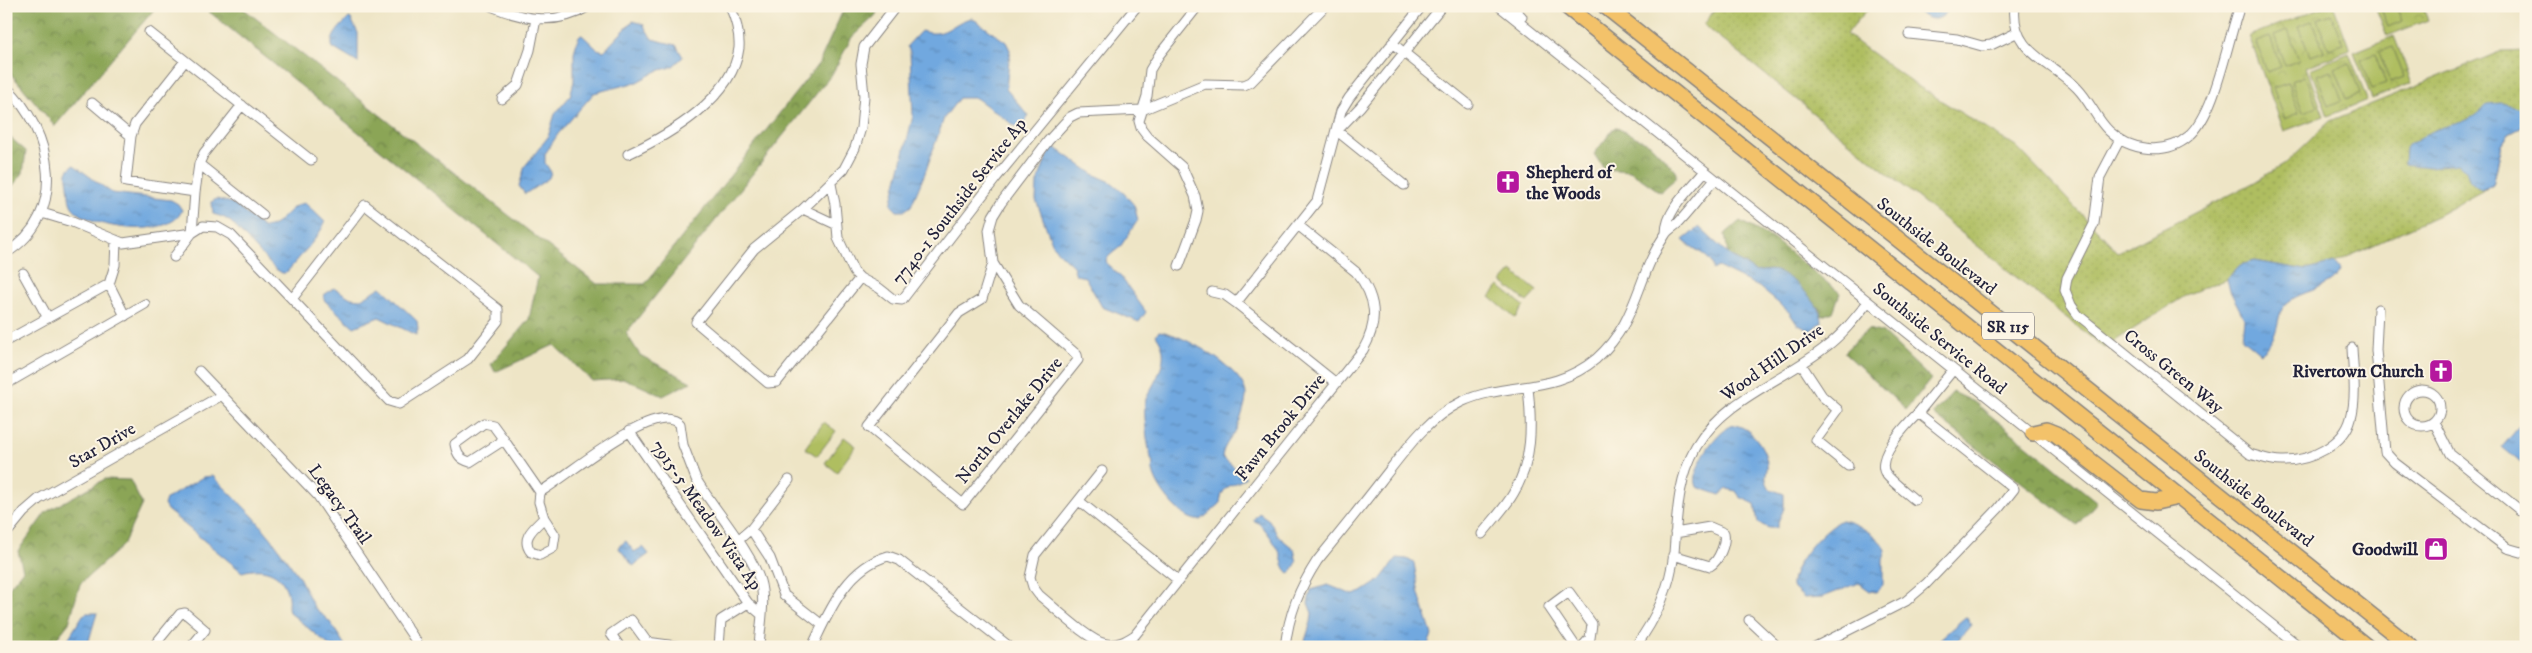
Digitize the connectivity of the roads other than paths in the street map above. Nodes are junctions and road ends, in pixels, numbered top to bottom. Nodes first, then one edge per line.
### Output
1 (491, 6) edge
2 (589, 6) edge
3 (730, 6) edge
4 (896, 6) edge
5 (1137, 6) edge
6 (1198, 6) edge
7 (1325, 6) edge
8 (1422, 6) edge
9 (1442, 6) edge
10 (1500, 6) edge
11 (1511, 6) edge
12 (1566, 6) edge
13 (1605, 6) edge
14 (1620, 6) edge
15 (2014, 6) edge
16 (2240, 6) edge
17 (536, 19) junction
18 (149, 32) dead end
19 (2016, 33) junction
20 (1909, 34) dead end
21 (1648, 41) junction
22 (1392, 43) junction
23 (1405, 53) junction
24 (1560, 54) junction
25 (186, 61) junction
26 (6, 87) edge
27 (502, 99) dead end
28 (92, 103) dead end
29 (242, 104) junction
30 (1468, 104) dead end
31 (1142, 110) junction
32 (1337, 131) junction
33 (131, 136) junction
34 (2120, 139) junction
35 (628, 154) dead end
36 (311, 160) dead end
37 (199, 164) junction
38 (1705, 170) junction
39 (1715, 179) junction
40 (831, 184) junction
41 (1404, 185) dead end
42 (195, 192) junction
43 (803, 209) junction
44 (42, 214) junction
45 (263, 215) dead end
46 (835, 224) junction
47 (1299, 226) junction
48 (192, 233) junction
49 (1666, 233) junction
50 (116, 240) junction
51 (6, 253) edge
52 (174, 257) dead end
53 (993, 263) junction
54 (1179, 266) dead end
55 (23, 273) dead end
56 (860, 278) junction
57 (109, 284) junction
58 (1212, 292) dead end
59 (292, 299) junction
60 (1868, 302) junction
61 (1236, 303) junction
62 (145, 304) dead end
63 (2378, 308) dead end
64 (125, 316) junction
65 (48, 318) junction
66 (6, 341) edge
67 (2352, 348) dead end
68 (1801, 364) junction
69 (1953, 370) junction
70 (199, 371) dead end
71 (6, 384) edge
72 (1336, 384) junction
73 (1528, 388) junction
74 (222, 395) junction
75 (1918, 413) junction
76 (2434, 422) junction
77 (630, 431) junction
78 (2033, 434) junction
79 (504, 440) junction
80 (1848, 466) dead end
81 (1102, 471) dead end
82 (789, 480) dead end
83 (540, 492) junction
84 (2178, 497) junction
85 (1915, 500) dead end
86 (1079, 501) junction
87 (2526, 515) edge
88 (544, 518) dead end
89 (750, 529) junction
90 (1675, 533) junction
91 (6, 534) edge
92 (1482, 534) dead end
93 (737, 541) junction
94 (2526, 551) edge
95 (1673, 555) junction
96 (1178, 580) junction
97 (748, 603) junction
98 (761, 614) junction
99 (1749, 620) dead end
100 (821, 624) junction
101 (999, 644) edge
102 (153, 647) edge
103 (191, 647) edge
104 (420, 647) edge
105 (620, 647) edge
106 (683, 647) edge
107 (719, 647) edge
108 (759, 647) edge
109 (812, 647) edge
110 (1010, 647) edge
111 (1285, 647) edge
112 (1576, 647) edge
113 (1582, 647) edge
114 (1635, 647) edge
115 (1778, 647) edge
116 (1815, 647) edge
117 (2300, 647) edge
118 (2367, 647) edge
119 (2410, 647) edge

1 - 17 street
2 - 17 street
3 - 35 street
4 - 40 street
5 - 56 street, 7740-1 Southside Service Ap
6 - 31 street
7 - 31 street
8 - 22 street
9 - 23 street
10 - 24 street, Southside Service Road
11 - 24 street, Southside Service Road
12 - 84 highway, SR 115
13 - 21 highway, Southside Boulevard / SR 115
14 - 21 highway
15 - 19 street
16 - 34 street
17 - 27 street
18 - 25 street
19 - 20 street
19 - 34 street
21 - 119 highway, Southside Boulevard / SR 115
22 - 23 street
22 - 32 street
23 - 30 street
23 - 32 street
24 - 38 street, Southside Service Road
25 - 29 street
25 - 33 street
26 - 44 street
28 - 33 street
29 - 36 street
29 - 37 street
31 - 53 street
31 - 54 street
32 - 41 street
32 - 47 street
33 - 42 street
34 - 67 street, Cross Green Way
37 - 42 street
37 - 45 street
38 - 39 street, Southside Service Road
38 - 49 street
39 - 49 street
39 - 60 street, Southside Service Road
40 - 43 street
40 - 46 street, 7740-1 Southside Service Ap
42 - 48 street
43 - 46 street
43 - 56 street
44 - 50 street
44 - 51 street
46 - 56 street, 7740-1 Southside Service Ap
47 - 61 street
47 - 72 street, Fawn Brook Drive
48 - 50 street
48 - 52 street
48 - 59 street
49 - 73 street
50 - 57 street
53 - 53 street, North Overlake Drive
55 - 65 street
57 - 64 street
57 - 65 street
58 - 61 street
59 - 59 street
60 - 68 street, Wood Hill Drive
60 - 69 street, Southside Service Road
61 - 72 street
62 - 64 street
63 - 94 street
64 - 71 street
65 - 66 street
68 - 80 street
68 - 90 street, Wood Hill Drive
69 - 75 street
69 - 78 street, Southside Service Road
70 - 74 street, Legacy Trail
72 - 96 street, Fawn Brook Drive
73 - 92 street
73 - 111 street
74 - 91 street, Star Drive
74 - 104 street, Legacy Trail
75 - 85 street
75 - 116 street
76 - 76 street
76 - 87 street
77 - 83 street
77 - 93 street
77 - 97 street, 7915-5 Meadow Vista Ap
78 - 84 highway
78 - 117 street, Southside Service Road
79 - 79 street
79 - 83 street
81 - 86 street
82 - 89 street
83 - 88 street
84 - 118 highway, SR 115
86 - 96 street
86 - 96 street, Fawn Brook Drive
89 - 93 street
89 - 100 street
90 - 95 street, Wood Hill Drive
90 - 95 street
93 - 98 street
95 - 114 street, Wood Hill Drive
97 - 98 street, 7915-5 Meadow Vista Ap
97 - 107 street
98 - 108 street
99 - 115 street
100 - 101 street
100 - 109 street
101 - 110 street
102 - 103 street
105 - 106 street
112 - 113 street

